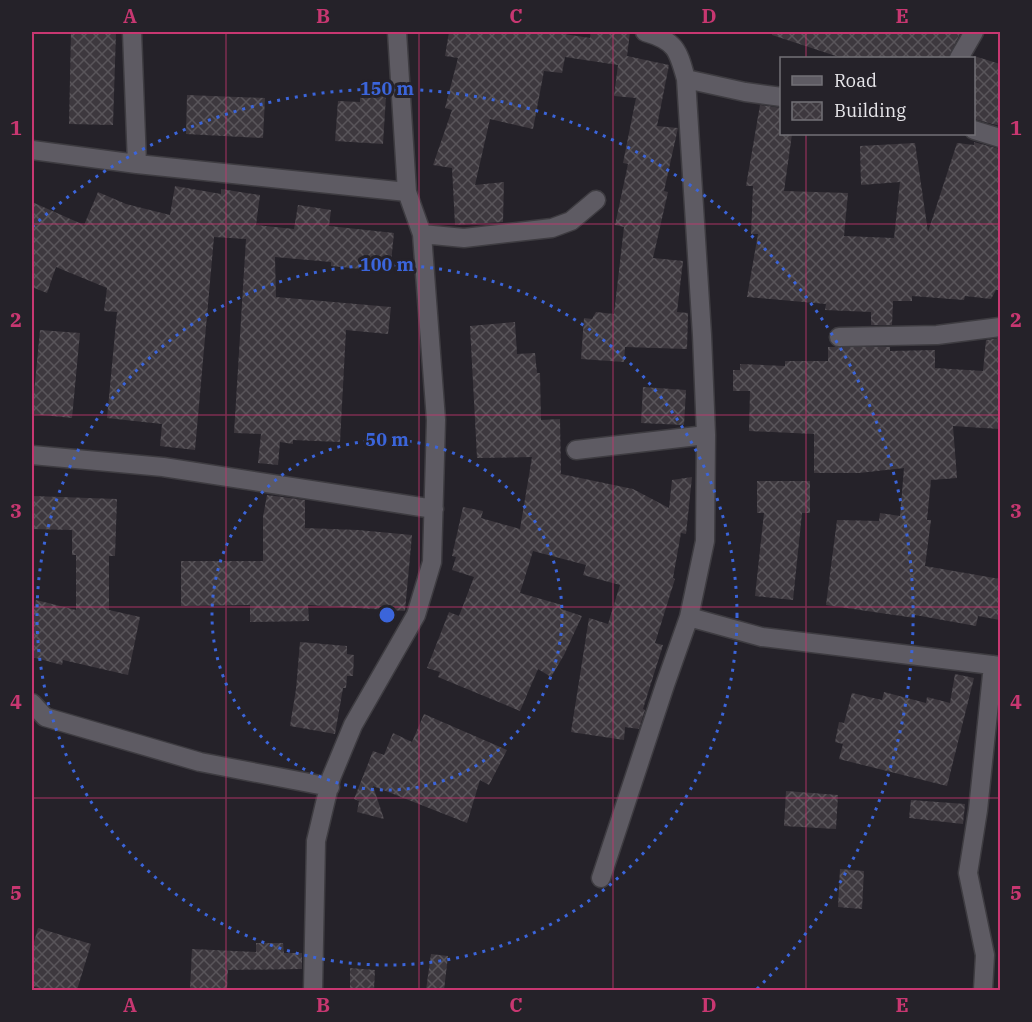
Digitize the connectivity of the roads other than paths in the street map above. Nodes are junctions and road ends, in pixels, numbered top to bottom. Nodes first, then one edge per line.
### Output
1 (132, 32) edge
2 (397, 32) edge
3 (645, 32) edge
4 (974, 32) edge
5 (960, 57) edge
6 (686, 79) junction
7 (780, 97) edge
8 (975, 130) edge
9 (1000, 138) edge
10 (32, 150) edge
11 (137, 164) junction
12 (407, 192) junction
13 (596, 200) dead end
14 (422, 234) junction
15 (1000, 327) edge
16 (839, 337) dead end
17 (706, 435) junction
18 (576, 450) dead end
19 (32, 455) edge
20 (434, 509) junction
21 (689, 617) junction
22 (997, 665) edge
23 (32, 703) edge
24 (330, 787) junction
25 (601, 878) dead end
26 (313, 990) edge
27 (983, 990) edge

1 - 11 street
2 - 12 street
3 - 6 street
4 - 5 street
6 - 7 street
6 - 17 street
8 - 9 street
10 - 11 street
11 - 12 street
12 - 14 street
13 - 14 street
14 - 20 street
15 - 16 street
17 - 18 street
17 - 21 street
19 - 20 street
20 - 24 street
21 - 22 street
21 - 25 street
22 - 27 street
23 - 24 street
24 - 26 street

